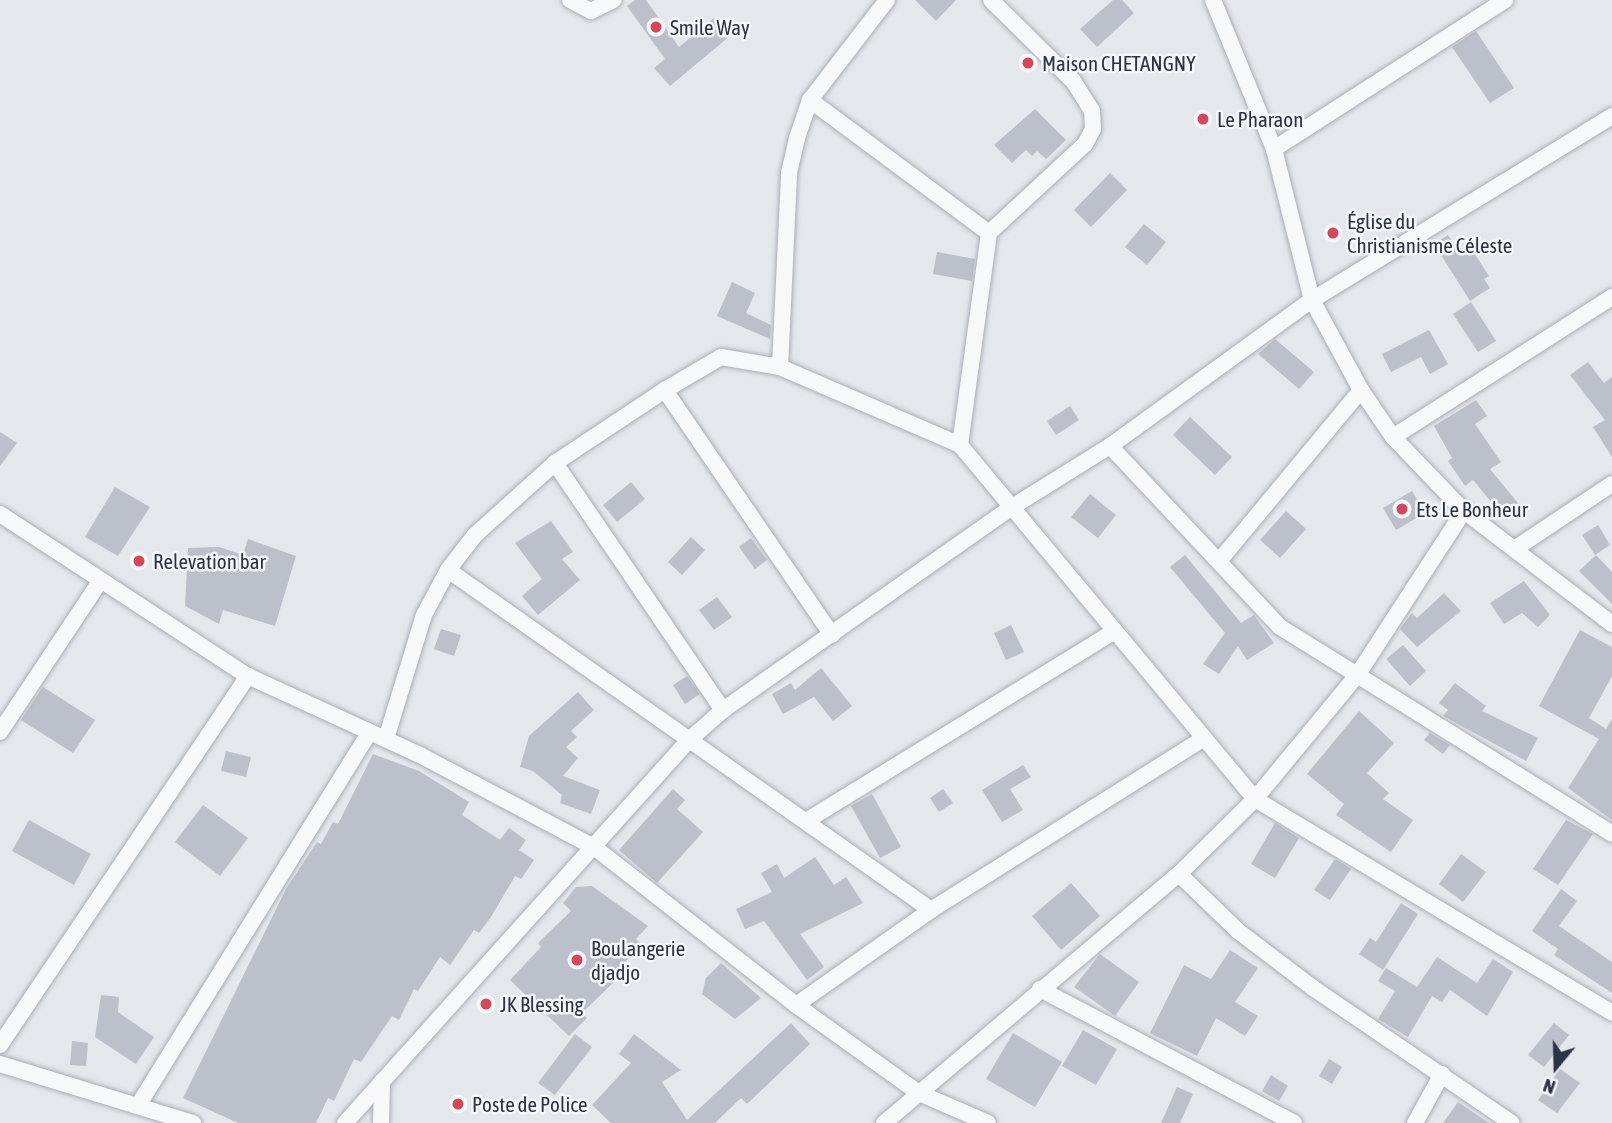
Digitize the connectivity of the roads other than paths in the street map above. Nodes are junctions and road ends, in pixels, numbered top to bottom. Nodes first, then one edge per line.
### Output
1 (570, 0) edge
2 (614, 0) edge
3 (887, 0) edge
4 (991, 0) edge
5 (1214, 0) edge
6 (1505, 0) edge
7 (810, 100) junction
8 (1612, 116) edge
9 (1274, 149) junction
10 (989, 233) junction
11 (1612, 297) edge
12 (1312, 300) junction
13 (780, 367) junction
14 (665, 390) junction
15 (1361, 390) junction
16 (1393, 438) junction
17 (960, 445) junction
18 (1110, 446) junction
19 (555, 463) junction
20 (1612, 484) edge
21 (1013, 506) junction
22 (1464, 511) junction
23 (0, 514) edge
24 (1516, 548) junction
25 (1220, 560) junction
26 (448, 570) junction
27 (101, 580) junction
28 (1612, 624) edge
29 (1113, 632) junction
30 (832, 635) junction
31 (1358, 674) junction
32 (248, 676) junction
33 (723, 710) junction
34 (0, 732) edge
35 (370, 732) junction
36 (386, 739) junction
37 (1203, 739) junction
38 (688, 741) junction
39 (1255, 799) junction
40 (806, 821) junction
41 (1612, 834) edge
42 (594, 847) junction
43 (1179, 874) junction
44 (931, 910) junction
45 (1040, 989) junction
46 (796, 1005) junction
47 (1612, 1013) edge
48 (0, 1045) edge
49 (0, 1064) edge
50 (1442, 1074) junction
51 (382, 1081) junction
52 (919, 1093) junction
53 (139, 1104) junction
54 (193, 1123) edge
55 (345, 1123) edge
56 (381, 1123) edge
57 (884, 1123) edge
58 (988, 1123) edge
59 (1294, 1123) edge
60 (1415, 1123) edge
61 (1512, 1123) edge

1 - 2 street
3 - 7 street
4 - 10 street
5 - 9 street
6 - 9 street
7 - 10 street
7 - 13 street
8 - 12 street
9 - 12 street
10 - 17 street
11 - 16 street
12 - 15 street
12 - 18 street
13 - 14 street
13 - 17 street
14 - 19 street
14 - 30 street
15 - 16 street
15 - 25 street
16 - 22 street
17 - 21 street
18 - 21 street
18 - 25 street
19 - 26 street
19 - 33 street
20 - 24 street
21 - 29 street
21 - 30 street
22 - 24 street
22 - 31 street
23 - 27 street
24 - 28 street
25 - 31 street
26 - 36 street
26 - 38 street
27 - 32 street
27 - 34 street
29 - 37 street
29 - 40 street
30 - 33 street
31 - 39 street
31 - 41 street
32 - 35 street
32 - 48 street
33 - 38 street
35 - 36 street
35 - 53 street
36 - 42 street
37 - 39 street
37 - 44 street
38 - 40 street
38 - 42 street
39 - 43 street
39 - 47 street
40 - 44 street
42 - 46 street
42 - 51 street
43 - 45 street
43 - 50 street
44 - 46 street
45 - 52 street
45 - 59 street
46 - 52 street
49 - 53 street
50 - 60 street
50 - 61 street
51 - 55 street
51 - 56 street
52 - 57 street
52 - 58 street
53 - 54 street

